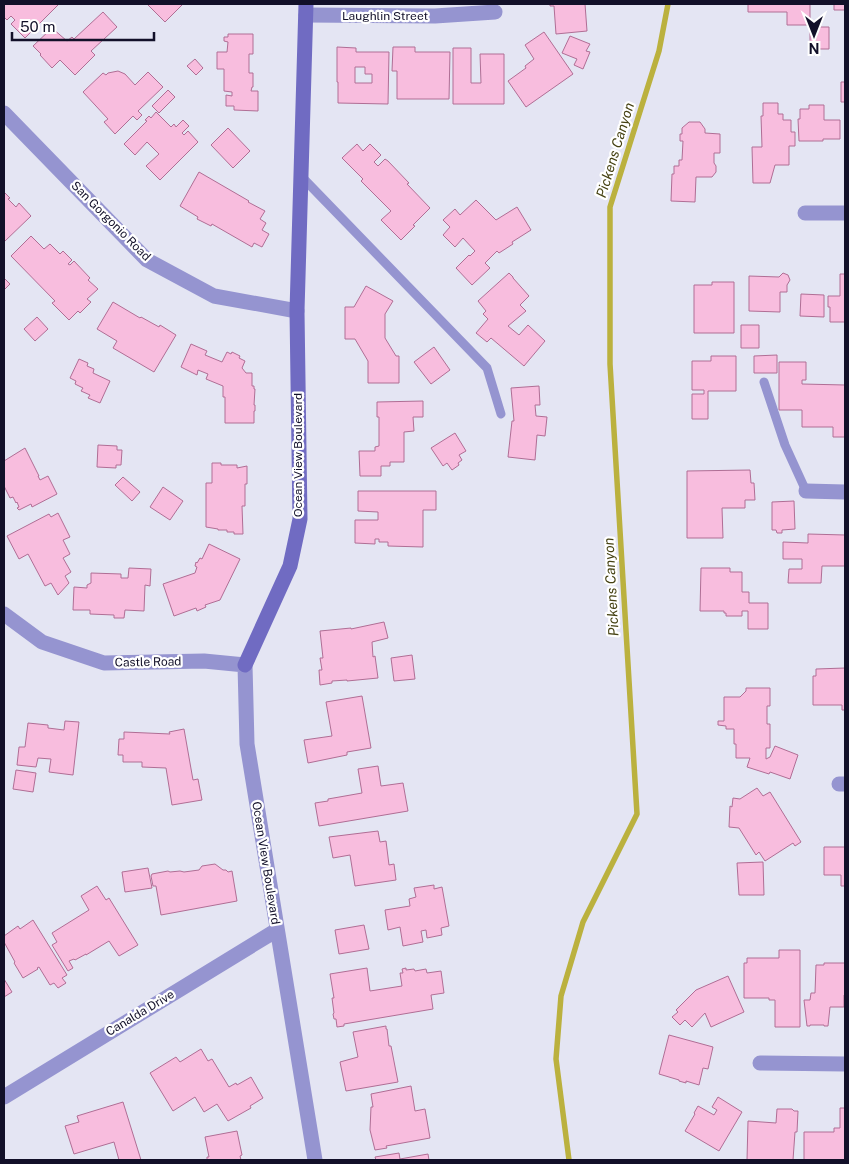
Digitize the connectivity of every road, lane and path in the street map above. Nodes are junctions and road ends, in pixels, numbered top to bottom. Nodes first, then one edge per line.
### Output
1 (306, 10) edge
2 (495, 12) dead end
3 (4, 112) edge
4 (300, 175) junction
5 (805, 212) dead end
6 (845, 213) edge
7 (297, 312) junction
8 (764, 382) dead end
9 (501, 414) dead end
10 (806, 492) joint
11 (845, 492) edge
12 (4, 614) edge
13 (245, 665) junction
14 (277, 930) junction
15 (760, 1063) dead end
16 (845, 1064) edge
17 (4, 1097) edge
18 (314, 1160) edge

1 - 2 street, Laughlin Street
1 - 4 street, Ocean View Boulevard
3 - 7 street, San Gorgonio Road
4 - 7 street, Ocean View Boulevard
4 - 9 lane
5 - 6 street
7 - 13 street, Ocean View Boulevard
8 - 10 lane
10 - 11 street
12 - 13 street, Castle Road
13 - 14 street, Ocean View Boulevard
14 - 17 street, Canalda Drive
14 - 18 street, Ocean View Boulevard
15 - 16 street

